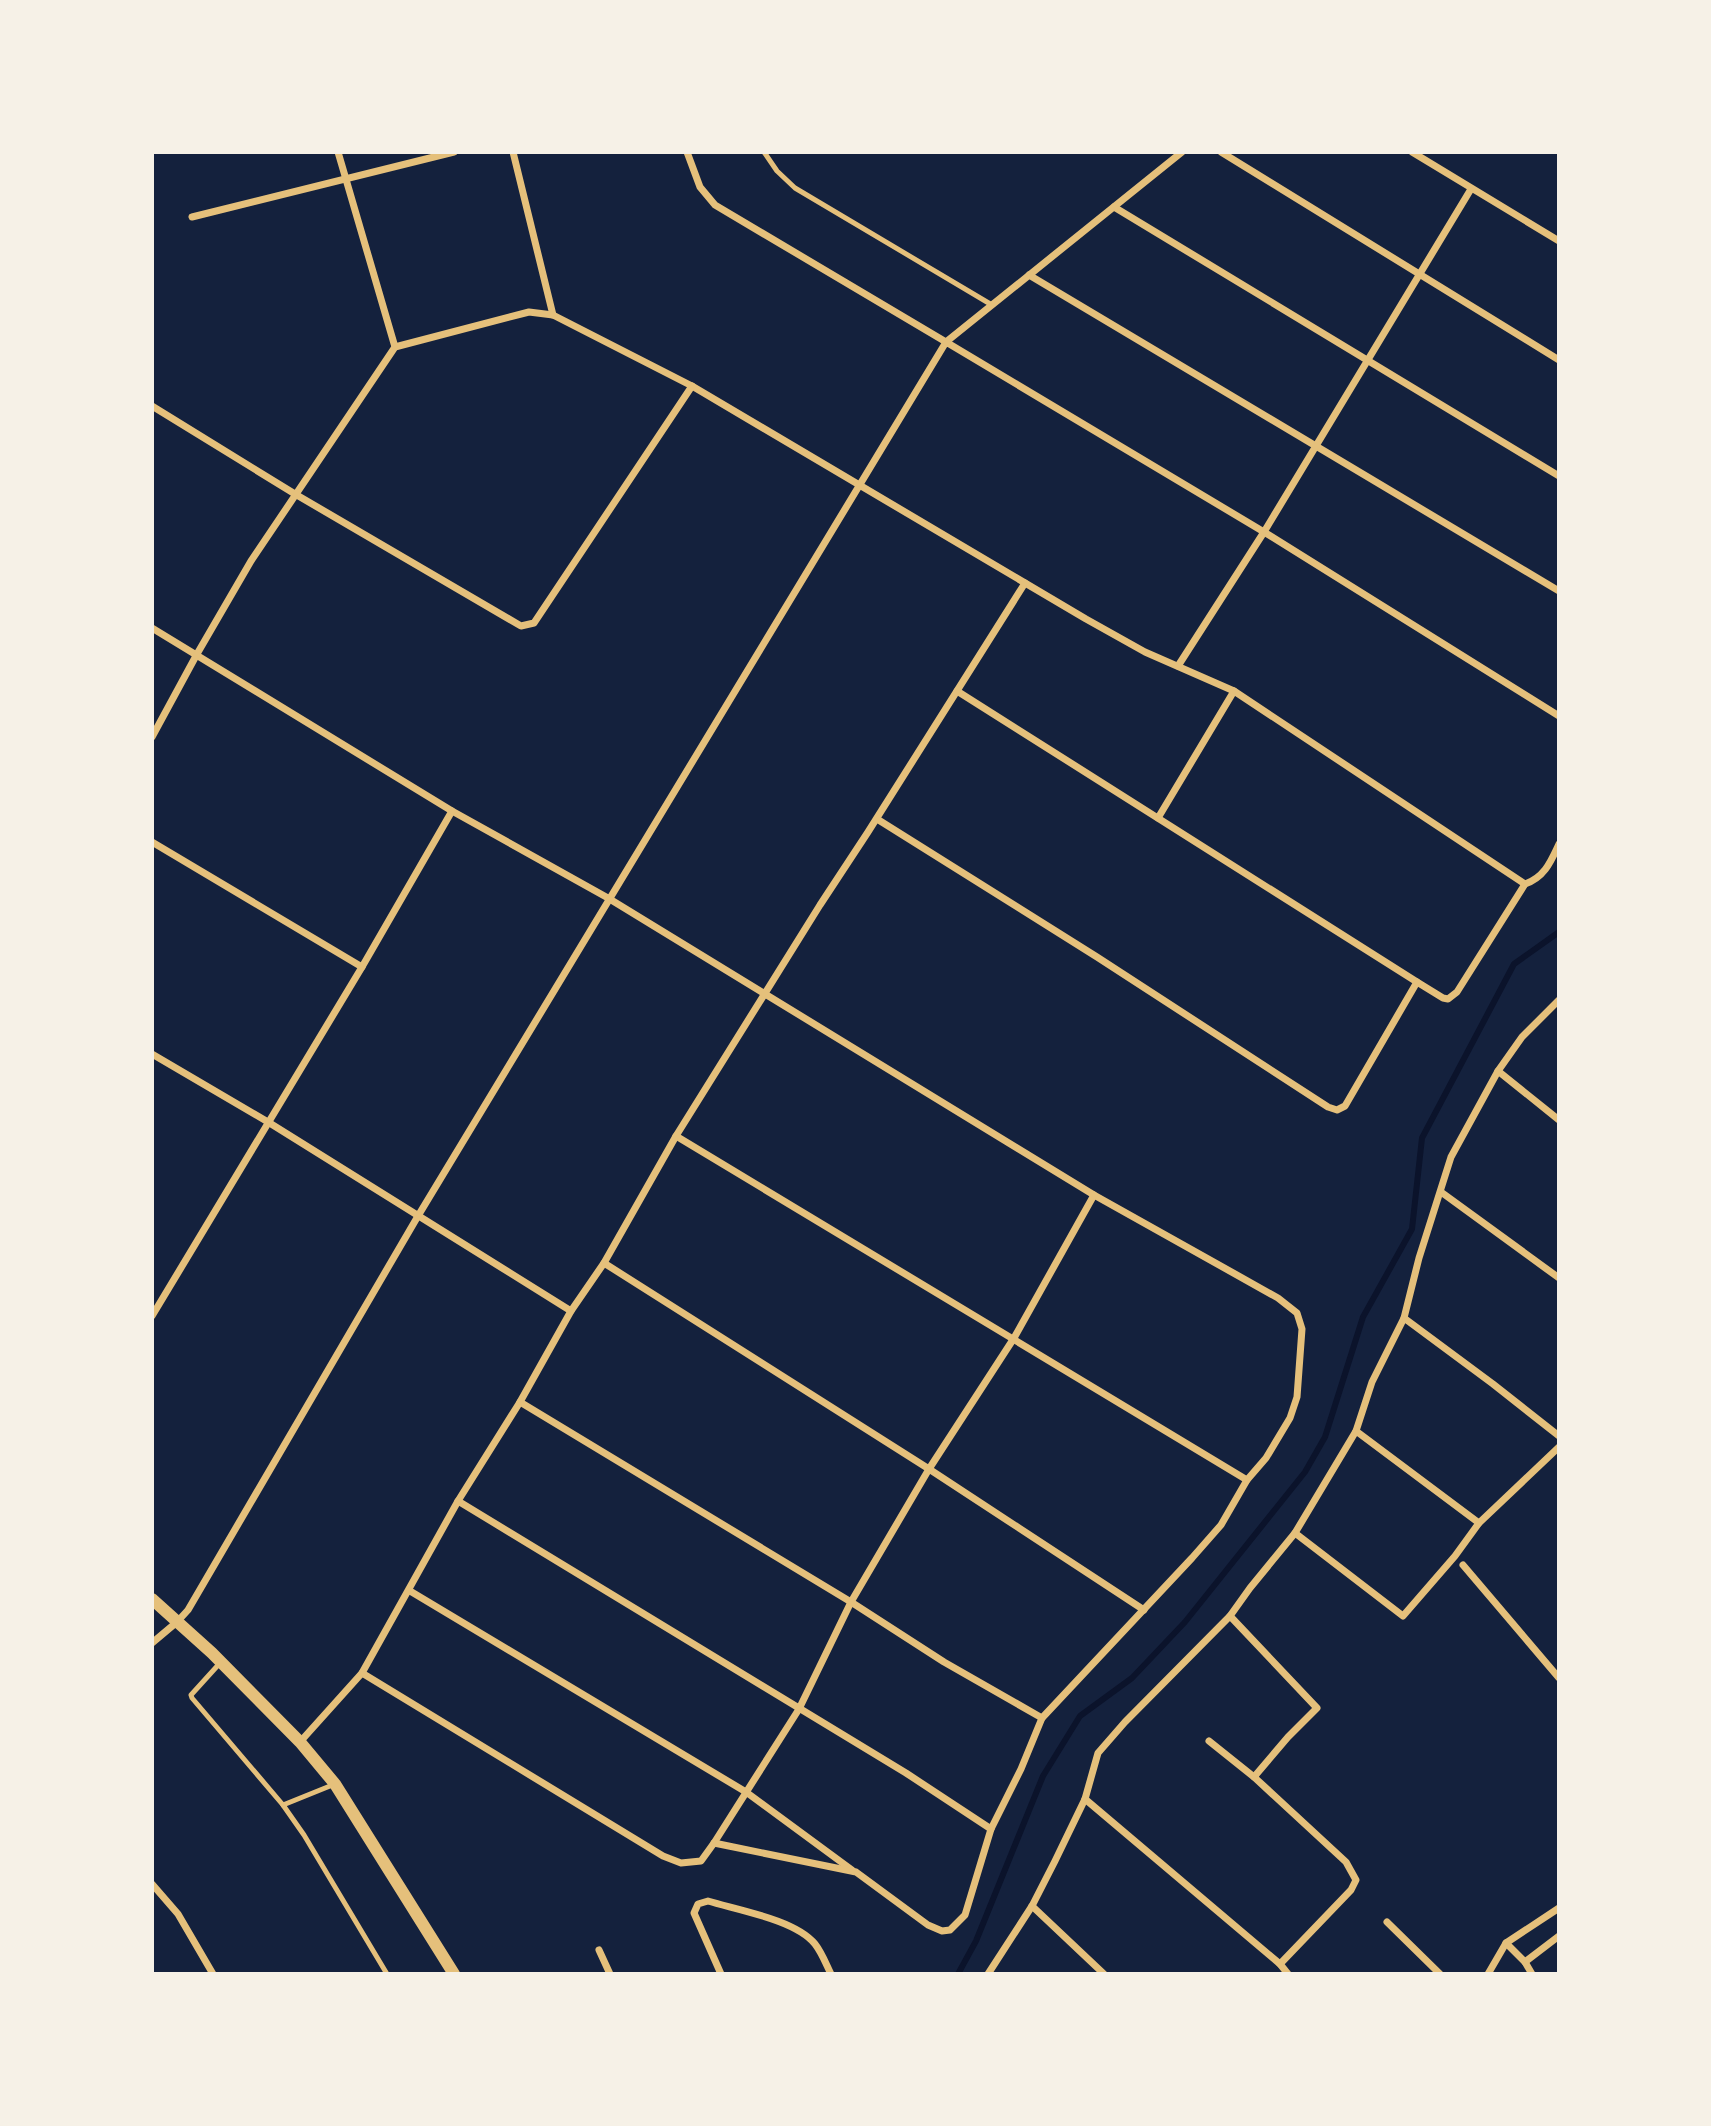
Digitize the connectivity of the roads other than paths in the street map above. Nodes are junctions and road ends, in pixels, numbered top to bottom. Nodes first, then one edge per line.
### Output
1 (338, 152) edge
2 (454, 152) edge
3 (513, 152) edge
4 (687, 152) edge
5 (764, 152) edge
6 (1182, 152) edge
7 (1221, 152) edge
8 (1412, 152) edge
9 (347, 180) junction
10 (1471, 189) junction
11 (1114, 207) junction
12 (192, 217) dead end
13 (1559, 242) edge
14 (1418, 274) junction
15 (1030, 275) junction
16 (992, 305) junction
17 (553, 315) junction
18 (946, 342) junction
19 (395, 347) junction
20 (1366, 360) junction
21 (1559, 360) edge
22 (692, 386) junction
23 (152, 406) edge
24 (1314, 445) junction
25 (1559, 476) edge
26 (859, 484) junction
27 (295, 494) junction
28 (1264, 532) junction
29 (1025, 583) junction
30 (1559, 591) edge
31 (152, 628) edge
32 (197, 654) junction
33 (1178, 666) junction
34 (957, 691) junction
35 (1234, 691) junction
36 (1559, 716) edge
37 (152, 737) edge
38 (452, 811) junction
39 (877, 818) junction
40 (1158, 818) junction
41 (152, 842) edge
42 (1559, 844) edge
43 (1525, 884) junction
44 (608, 898) junction
45 (362, 967) junction
46 (1417, 982) junction
47 (764, 995) junction
48 (1559, 1000) edge
49 (152, 1054) edge
50 (1499, 1071) junction
51 (1559, 1120) edge
52 (268, 1122) junction
53 (676, 1136) junction
54 (1441, 1192) junction
55 (1094, 1195) junction
56 (418, 1216) junction
57 (604, 1263) junction
58 (1559, 1278) edge
59 (571, 1311) junction
60 (152, 1316) edge
61 (1404, 1318) junction
62 (1014, 1338) junction
63 (520, 1402) junction
64 (1356, 1431) junction
65 (1559, 1436) edge
66 (1559, 1447) edge
67 (929, 1469) junction
68 (1247, 1480) junction
69 (458, 1501) junction
70 (1479, 1523) junction
71 (1295, 1533) junction
72 (1463, 1565) dead end
73 (410, 1591) junction
74 (152, 1599) edge
75 (851, 1602) junction
76 (1144, 1610) junction
77 (1230, 1616) junction
78 (177, 1622) junction
79 (152, 1643) edge
80 (221, 1662) junction
81 (362, 1674) junction
82 (1559, 1678) edge
83 (799, 1709) junction
84 (1042, 1718) junction
85 (1209, 1741) dead end
86 (300, 1742) junction
87 (1254, 1777) junction
88 (335, 1784) junction
89 (746, 1792) junction
90 (1085, 1799) junction
91 (283, 1805) junction
92 (991, 1829) junction
93 (714, 1843) junction
94 (856, 1872) junction
95 (152, 1884) edge
96 (1032, 1906) junction
97 (1559, 1908) edge
98 (1387, 1922) dead end
99 (1559, 1937) edge
100 (1506, 1943) junction
101 (599, 1950) dead end
102 (1525, 1962) junction
103 (1280, 1964) junction
104 (446, 1967) edge
105 (213, 1974) edge
106 (387, 1974) edge
107 (454, 1974) edge
108 (610, 1974) edge
109 (720, 1974) edge
110 (831, 1974) edge
111 (988, 1974) edge
112 (1104, 1974) edge
113 (1288, 1974) edge
114 (1440, 1974) edge
115 (1488, 1974) edge
116 (1532, 1974) edge

1 - 9 street
2 - 9 street
3 - 17 street
4 - 18 street
5 - 16 lane
6 - 11 street
7 - 14 street
8 - 10 street
9 - 12 street
9 - 19 street
10 - 13 street
10 - 14 street
11 - 15 street
11 - 20 street
14 - 20 street
14 - 21 street
15 - 16 street
15 - 24 street
16 - 18 street
17 - 19 street
17 - 22 street
18 - 26 street
18 - 28 street
19 - 27 street
20 - 24 street
20 - 25 street
22 - 26 street
22 - 27 street
23 - 27 street
24 - 28 street
24 - 30 street
26 - 29 street
26 - 44 street
27 - 32 street
28 - 33 street
28 - 36 street
29 - 33 street
29 - 34 street
31 - 32 street
32 - 37 street
32 - 38 street
33 - 35 street
34 - 39 street
34 - 40 street
35 - 40 street
35 - 43 street
38 - 44 street
38 - 45 street
39 - 46 street
39 - 47 street
40 - 46 street
41 - 45 street
42 - 43 street
43 - 46 street
44 - 47 street
44 - 56 street
45 - 52 street
47 - 53 street
47 - 55 street
48 - 50 street
49 - 52 street
50 - 51 street
50 - 54 street
52 - 56 street
52 - 60 street
53 - 57 street
53 - 62 street
54 - 58 street
54 - 61 street
55 - 62 street
55 - 68 street
56 - 59 street
56 - 78 street
57 - 59 street
57 - 67 street
59 - 63 street
61 - 64 street
61 - 65 street
62 - 67 street
62 - 68 street
63 - 69 street
63 - 75 street
64 - 70 street
64 - 71 street
66 - 70 street
67 - 75 street
67 - 76 street
68 - 76 street
69 - 73 street
69 - 83 street
70 - 71 street
71 - 77 street
72 - 82 street
73 - 81 street
73 - 89 street
74 - 78 street
75 - 83 street
75 - 84 street
76 - 84 street
77 - 87 street
77 - 90 street
78 - 79 street
78 - 80 street
80 - 86 street
80 - 91 lane
81 - 86 street
81 - 93 street
83 - 89 street
83 - 92 street
84 - 92 street
85 - 87 street
86 - 88 street
87 - 103 street
88 - 91 lane
88 - 104 street
89 - 93 street
89 - 94 street
90 - 96 street
90 - 103 street
91 - 106 lane
92 - 94 street
93 - 94 street
95 - 105 street
96 - 111 street
96 - 112 street
97 - 100 street
98 - 114 street
99 - 102 street
100 - 102 street
100 - 115 street
101 - 108 street
102 - 116 street
103 - 113 street
104 - 107 street
109 - 110 street

